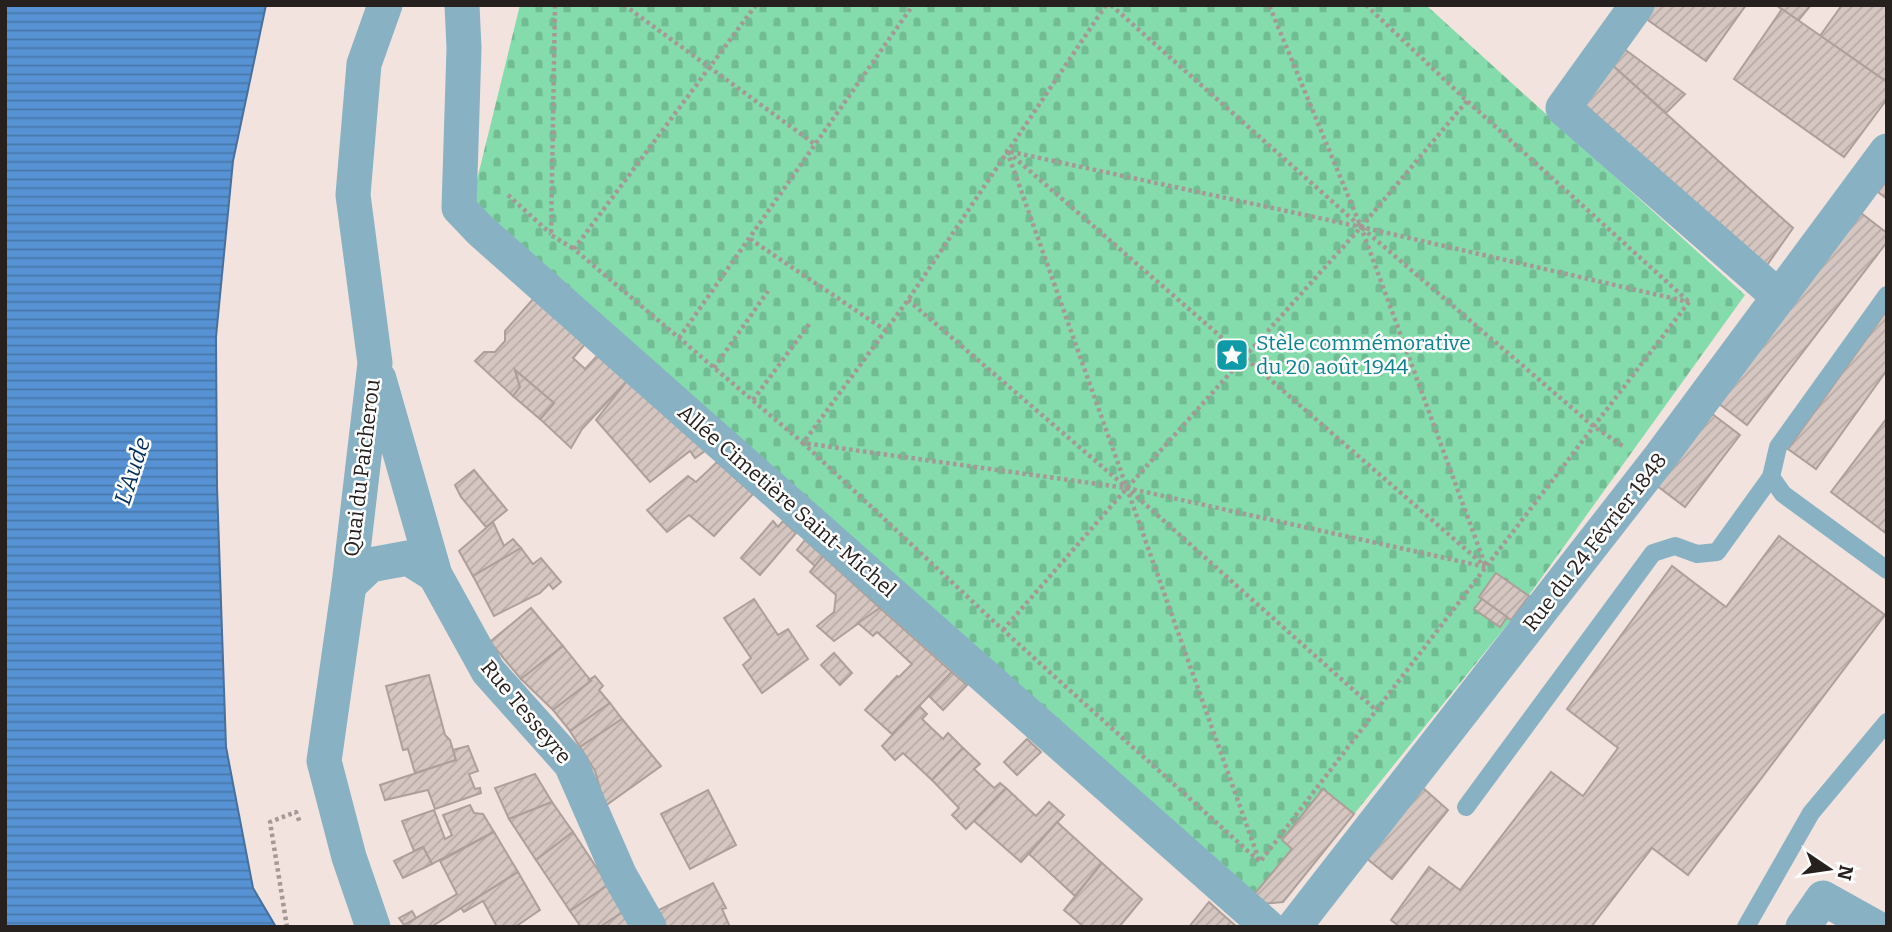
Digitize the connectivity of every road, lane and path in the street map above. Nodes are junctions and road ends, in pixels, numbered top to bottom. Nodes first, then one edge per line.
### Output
1 (385, 5) edge
2 (462, 5) edge
3 (555, 5) edge
4 (624, 5) edge
5 (756, 5) edge
6 (914, 5) edge
7 (1109, 5) edge
8 (1269, 5) edge
9 (1366, 5) edge
10 (1637, 5) edge
11 (709, 67) junction
12 (1466, 101) junction
13 (816, 145) junction
14 (1887, 150) edge
15 (1007, 151) junction
16 (508, 195) dead end
17 (1362, 228) junction
18 (551, 235) junction
19 (750, 239) junction
20 (574, 249) junction
21 (768, 291) dead end
22 (1887, 295) edge
23 (1779, 297) junction
24 (908, 300) junction
25 (1689, 302) junction
26 (810, 323) dead end
27 (884, 330) junction
28 (679, 338) junction
29 (1244, 357) junction
30 (374, 363) junction
31 (714, 368) junction
32 (752, 400) junction
33 (1592, 426) junction
34 (803, 443) junction
35 (1653, 467) junction
36 (1771, 477) junction
37 (1127, 488) junction
38 (1486, 567) junction
39 (1887, 570) edge
40 (435, 575) junction
41 (349, 584) junction
42 (1003, 630) junction
43 (1376, 710) junction
44 (1887, 722) edge
45 (1466, 807) dead end
46 (300, 825) dead end
47 (1260, 862) junction
48 (287, 927) edge
49 (373, 927) edge
50 (649, 927) edge
51 (1268, 927) edge
52 (1294, 927) edge
53 (1746, 927) edge
54 (1803, 927) edge
55 (1875, 927) edge

1 - 30 street, Quai du Paicherou
2 - 51 street, Allée Cimetière Saint-Michel
3 - 18 path
4 - 11 path
5 - 11 path
6 - 13 path
7 - 15 path
7 - 17 path
8 - 17 path
9 - 12 path
10 - 23 street
11 - 13 path
11 - 20 path
12 - 17 path
12 - 25 path
13 - 19 path
14 - 23 street, Rue du 24 Février 1848
15 - 17 path
15 - 24 path
15 - 29 path
15 - 37 path
16 - 18 path
17 - 25 path
17 - 29 path
17 - 33 path
17 - 38 path
18 - 20 path
19 - 27 path
19 - 28 path
20 - 28 path
21 - 31 path
22 - 36 lane
23 - 35 street, Rue du 24 Février 1848
24 - 27 path
24 - 37 path
25 - 33 path
26 - 32 path
27 - 34 path
28 - 31 path
29 - 37 path
29 - 38 path
30 - 40 street, Rue Tesseyre
30 - 41 street, Quai du Paicherou
31 - 32 path
32 - 34 path
33 - 35 path
33 - 38 path
34 - 37 path
34 - 42 path
35 - 52 street, Rue du 24 Février 1848
36 - 39 lane
36 - 45 lane
37 - 38 path
37 - 42 path
37 - 43 path
37 - 47 path
38 - 43 path
40 - 41 street
40 - 50 street, Rue Tesseyre
41 - 49 street, Quai du Paicherou
42 - 47 path
43 - 47 path
44 - 53 lane
46 - 48 path
54 - 55 street

